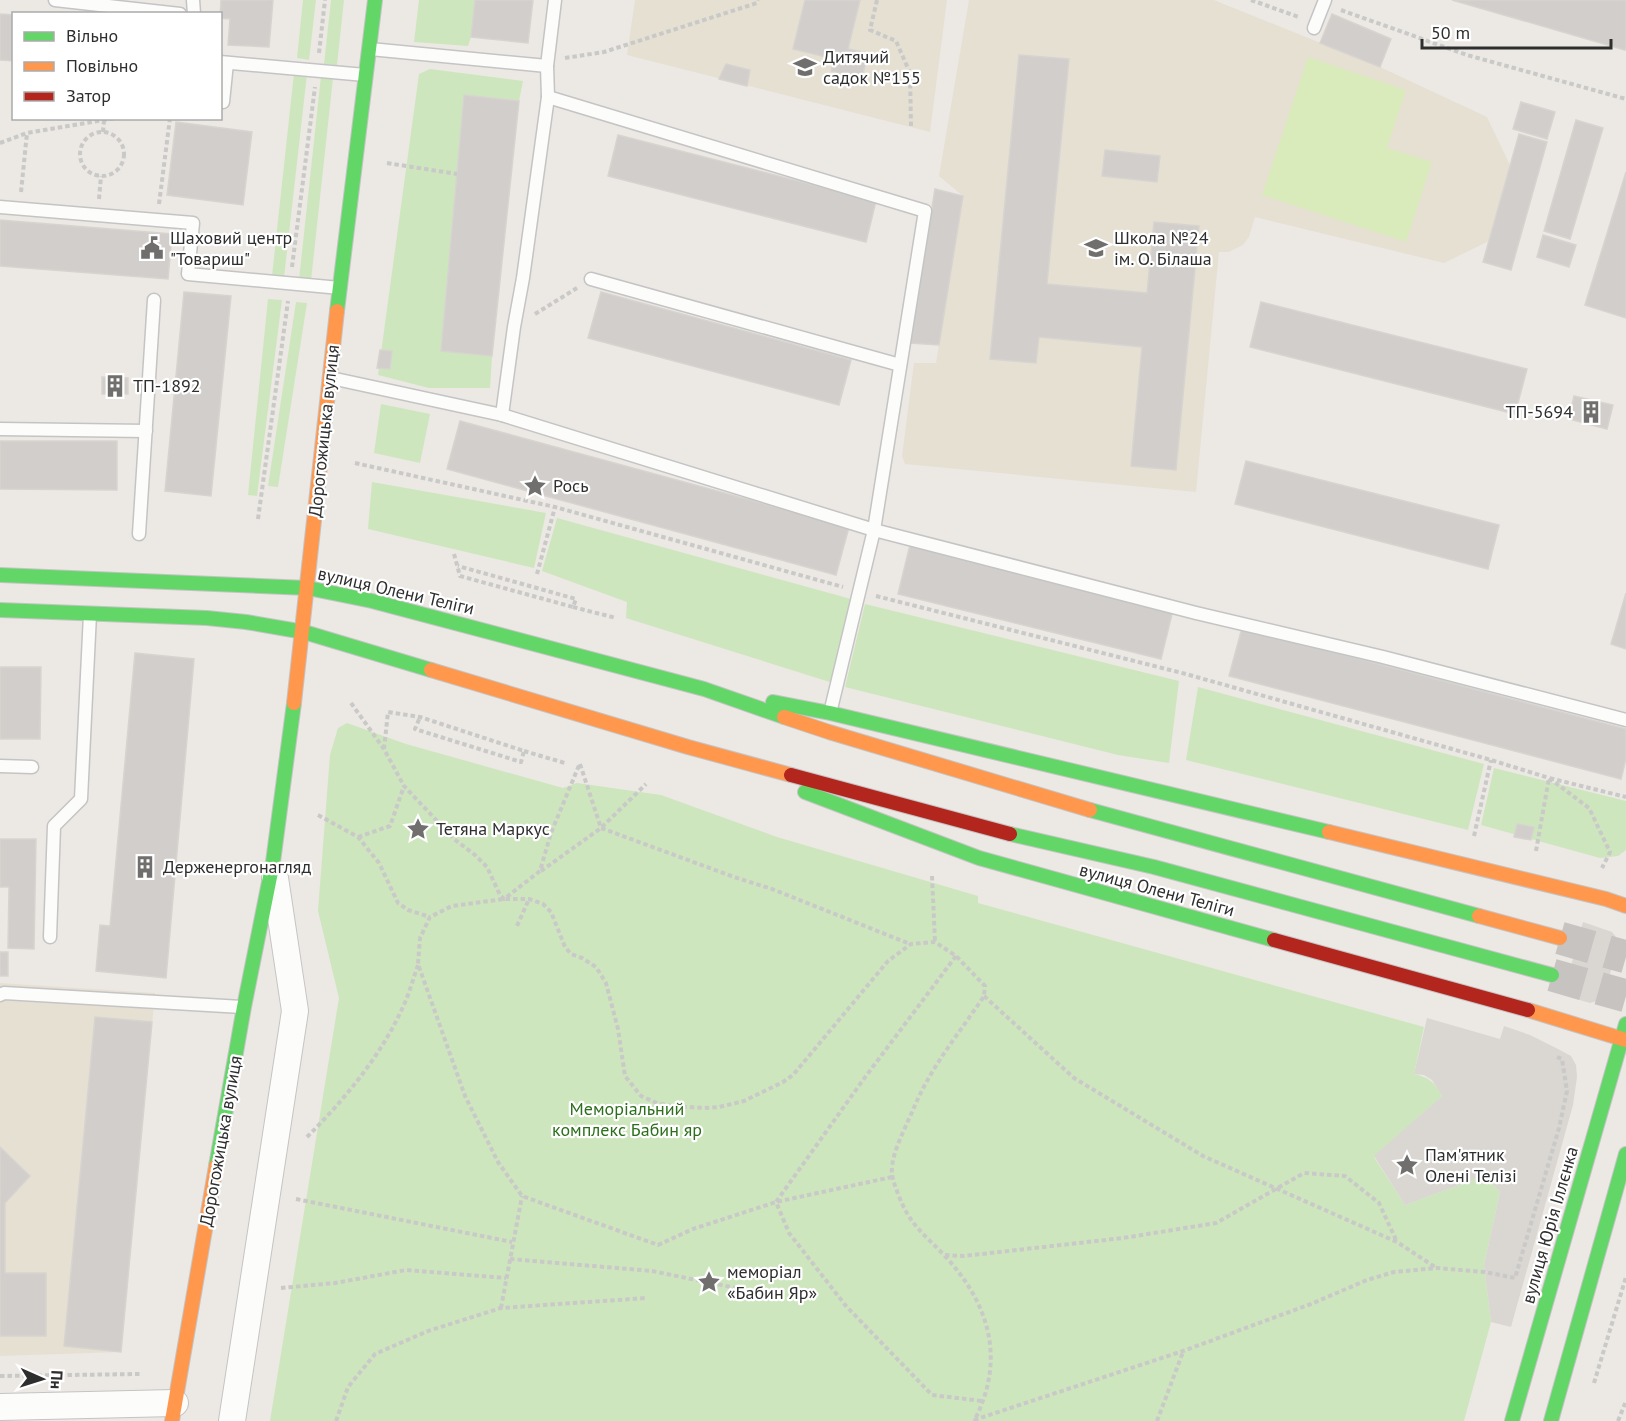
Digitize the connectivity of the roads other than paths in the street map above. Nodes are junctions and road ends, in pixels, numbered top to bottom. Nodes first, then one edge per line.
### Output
1 (55, 0) edge
2 (375, 0) edge
3 (555, 0) edge
4 (1325, 0) edge
5 (162, 12) edge
6 (1314, 28) dead end
7 (369, 49) junction
8 (224, 62) edge
9 (547, 63) junction
10 (366, 75) junction
11 (548, 97) junction
12 (223, 102) dead end
13 (0, 207) edge
14 (591, 279) road end
15 (340, 288) junction
16 (154, 300) dead end
17 (900, 365) junction
18 (330, 378) junction
19 (502, 415) junction
20 (0, 429) edge
21 (146, 431) junction
22 (874, 530) junction
23 (139, 534) dead end
24 (0, 576) edge
25 (308, 588) junction
26 (0, 610) edge
27 (90, 613) junction
28 (304, 632) junction
29 (704, 689) junction
30 (830, 713) junction
31 (1626, 720) edge
32 (688, 747) junction
33 (0, 766) edge
34 (32, 767) dead end
35 (273, 862) junction
36 (1626, 906) edge
37 (50, 937) dead end
38 (1560, 938) tunnel mouth
39 (1552, 975) tunnel mouth
40 (0, 995) edge
41 (243, 1007) junction
42 (1626, 1024) edge
43 (1624, 1039) edge
44 (1626, 1154) edge
45 (0, 1407) edge
46 (173, 1412) edge
47 (232, 1421) edge
48 (1512, 1421) edge
49 (1551, 1421) edge

1 - 5 lane
2 - 7 main road, Дорогожицька вулиця
3 - 9 lane
4 - 6 lane
7 - 9 lane
7 - 10 main road, Дорогожицька вулиця
8 - 10 lane
8 - 12 lane
9 - 11 lane
10 - 15 main road, Дорогожицька вулиця
11 - 17 lane
11 - 19 lane
13 - 15 lane
14 - 17 lane
15 - 18 main road, Дорогожицька вулиця
16 - 21 lane
17 - 22 lane
18 - 19 lane
18 - 25 main road, Дорогожицька вулиця
19 - 22 lane
20 - 21 lane
21 - 23 lane
22 - 30 lane
22 - 31 lane
24 - 25 main road, вулиця Олени Теліги
25 - 28 main road, Дорогожицька вулиця
25 - 29 main road, вулиця Олени Теліги
26 - 27 main road, вулиця Олени Теліги
27 - 28 main road, вулиця Олени Теліги
27 - 37 lane
28 - 32 main road, вулиця Олени Теліги
28 - 35 main road, Дорогожицька вулиця
29 - 30 main road, вулиця Олени Теліги
29 - 38 main road, вулиця Олени Теліги
30 - 36 main road, вулиця Олени Теліги
32 - 39 main road, вулиця Олени Теліги
32 - 43 main road, вулиця Олени Теліги
33 - 34 lane
35 - 41 main road, Дорогожицька вулиця
35 - 47 street, Дорогожицька вулиця
40 - 41 lane
41 - 46 main road, Дорогожицька вулиця
42 - 43 main road, вулиця Юрія Іллєнка
43 - 48 main road, вулиця Юрія Іллєнка
44 - 49 main road
45 - 46 street

